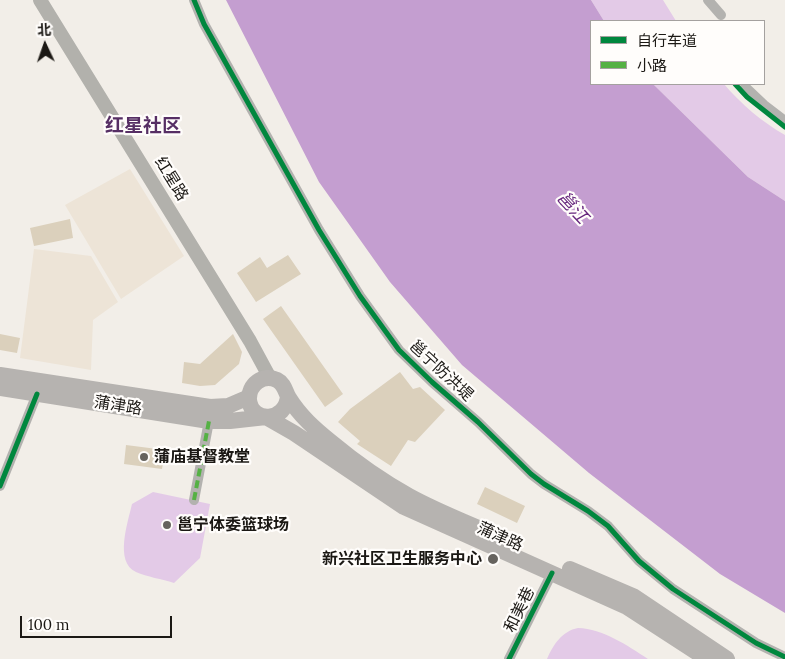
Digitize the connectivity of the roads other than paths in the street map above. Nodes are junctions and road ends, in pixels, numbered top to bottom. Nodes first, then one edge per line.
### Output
1 (40, 0) edge
2 (194, 0) edge
3 (708, 0) edge
4 (721, 15) dead end
5 (745, 87) dead end
6 (785, 121) edge
7 (0, 375) edge
8 (270, 378) junction
9 (0, 388) edge
10 (38, 394) junction
11 (288, 396) junction
12 (249, 397) junction
13 (266, 417) junction
14 (209, 421) junction
15 (0, 486) edge
16 (194, 500) dead end
17 (552, 573) junction
18 (785, 657) edge
19 (510, 659) edge
20 (706, 659) edge
21 (727, 659) edge

1 - 8 main road, 红星路
2 - 18 street, 邕宁防洪堤
3 - 4 street
5 - 6 street
7 - 12 main road, 蒲津路
8 - 11 main road, 蒲津路
8 - 12 main road, 蒲津路
9 - 10 main road, 蒲津路
10 - 14 main road, 蒲津路
10 - 15 street
11 - 13 main road, 蒲津路
11 - 21 main road, 蒲津路
12 - 13 main road, 蒲津路
13 - 14 main road, 蒲津路
13 - 17 main road, 蒲津路
14 - 16 street
17 - 19 street, 和美巷
17 - 20 main road, 蒲津路

